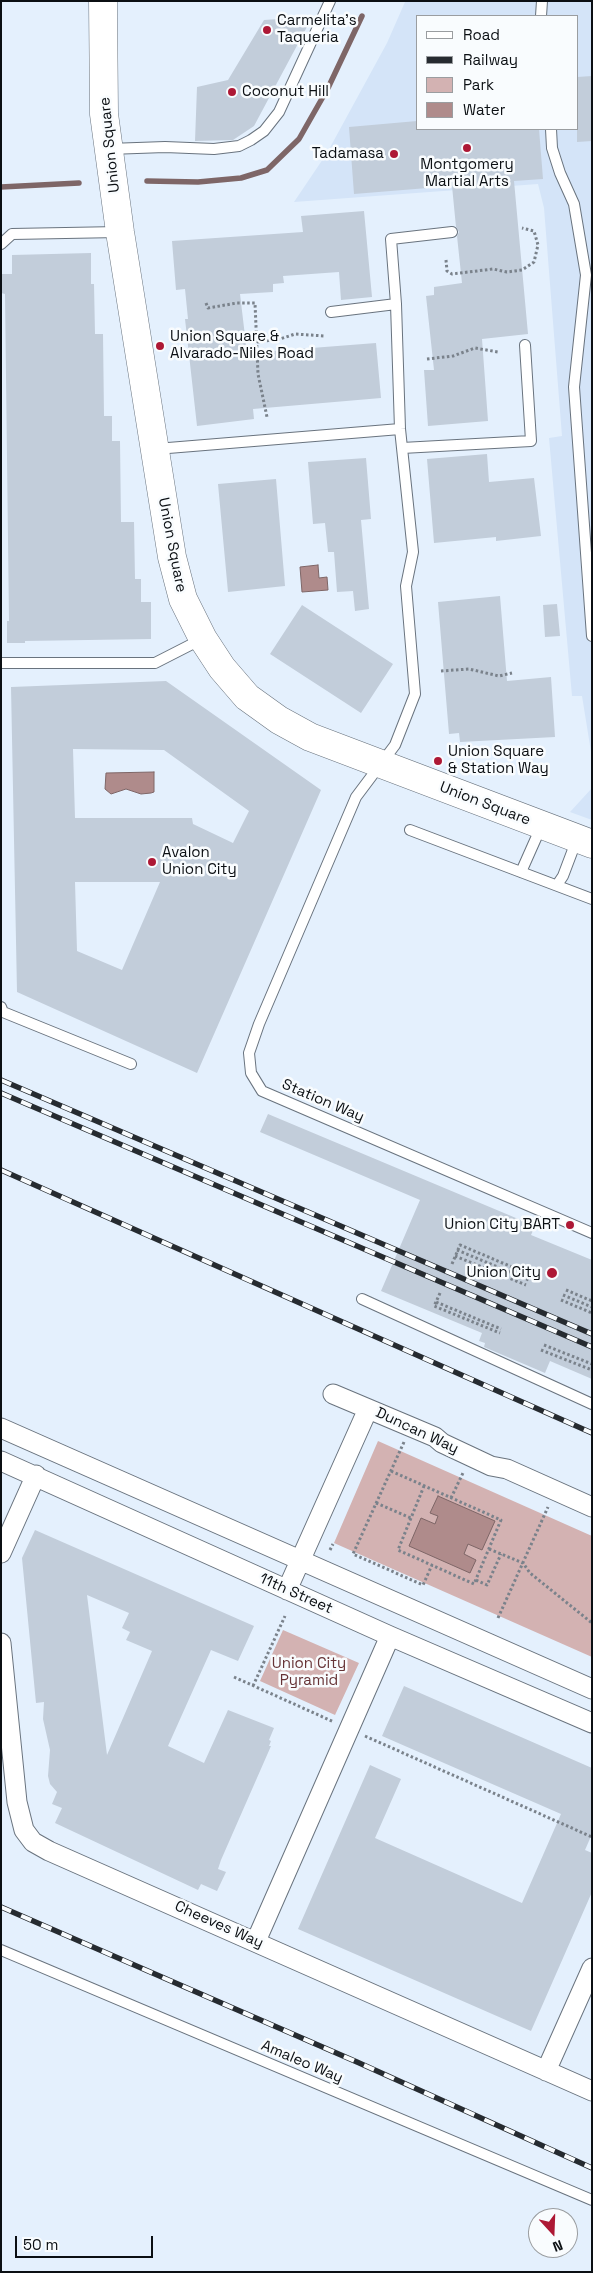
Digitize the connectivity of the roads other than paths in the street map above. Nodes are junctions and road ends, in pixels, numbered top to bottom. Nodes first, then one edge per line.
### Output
1 (103, 1) edge
2 (330, 1) edge
3 (542, 1) edge
4 (542, 15) edge
5 (551, 130) edge
6 (108, 149) junction
7 (120, 232) junction
8 (452, 232) dead end
9 (1, 244) edge
10 (396, 304) junction
11 (331, 312) dead end
12 (525, 345) dead end
13 (400, 429) junction
14 (402, 448) junction
15 (155, 449) junction
16 (592, 636) edge
17 (203, 639) junction
18 (1, 663) edge
19 (379, 764) junction
20 (541, 826) junction
21 (410, 830) dead end
22 (584, 841) edge
23 (521, 872) junction
24 (557, 885) junction
25 (592, 899) edge
26 (1, 1007) edge
27 (131, 1064) dead end
28 (592, 1232) edge
29 (362, 1299) dead end
30 (333, 1394) dead end
31 (592, 1404) edge
32 (368, 1409) junction
33 (1, 1428) edge
34 (1, 1461) edge
35 (36, 1475) junction
36 (592, 1507) edge
37 (1, 1553) edge
38 (299, 1559) junction
39 (287, 1590) junction
40 (390, 1636) junction
41 (1, 1643) edge
42 (592, 1689) edge
43 (592, 1723) edge
44 (256, 1941) junction
45 (1, 1950) edge
46 (592, 1968) edge
47 (546, 2071) junction
48 (592, 2091) edge
49 (592, 2200) edge

1 - 6 street, Union Square
2 - 6 lane
3 - 4 lane
5 - 16 lane
6 - 7 street, Union Square
7 - 9 lane
7 - 15 street, Union Square
8 - 10 lane, Station Way
10 - 11 lane
10 - 13 lane, Station Way
12 - 14 lane
13 - 14 lane, Station Way
13 - 15 lane
14 - 19 lane, Station Way
15 - 17 street, Union Square
17 - 18 lane
17 - 19 street, Union Square
19 - 20 street, Union Square
19 - 28 lane, Station Way
20 - 22 street, Union Square
20 - 23 lane
21 - 23 lane
22 - 24 lane
23 - 24 lane
24 - 25 lane
26 - 27 lane
29 - 31 lane
30 - 32 street
32 - 36 street, Duncan Way
32 - 38 street, Duncan Way
33 - 38 street
34 - 35 street, 11th Street
35 - 37 street
35 - 39 street, 11th Street
38 - 39 street, Duncan Way
38 - 42 street
39 - 40 street, 11th Street
40 - 43 street, 11th Street
40 - 44 street
41 - 44 street, Cheeves Way
44 - 47 street, Cheeves Way
45 - 49 lane, Amaleo Way
46 - 47 street
47 - 48 street, Cheeves Way

